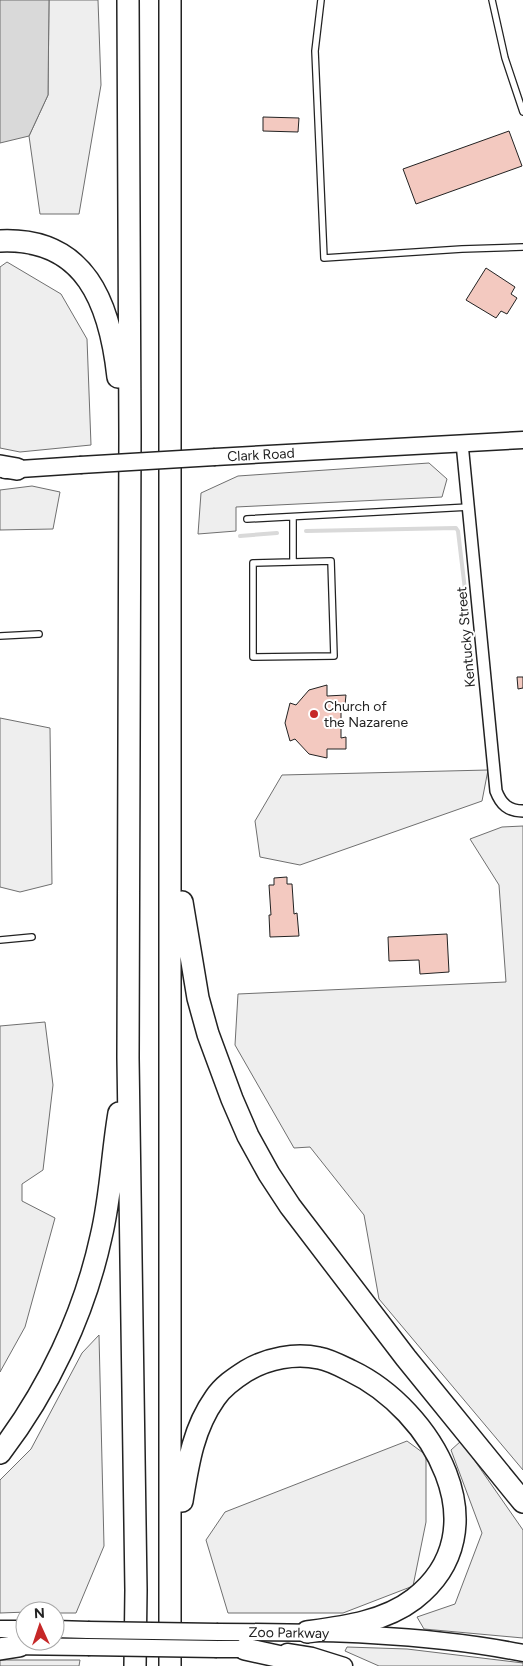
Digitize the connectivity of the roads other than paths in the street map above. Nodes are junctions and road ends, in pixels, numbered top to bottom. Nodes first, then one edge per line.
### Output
1 (128, 0) edge
2 (170, 0) edge
3 (321, 0) edge
4 (492, 0) edge
5 (523, 112) edge
6 (0, 241) edge
7 (523, 247) edge
8 (130, 435) junction
9 (523, 440) edge
10 (462, 443) junction
11 (6, 468) edge
12 (469, 507) junction
13 (292, 517) junction
14 (248, 519) dead end
15 (293, 562) junction
16 (39, 634) dead end
17 (0, 636) edge
18 (523, 811) edge
19 (171, 835) junction
20 (32, 937) dead end
21 (0, 940) edge
22 (128, 1058) junction
23 (0, 1453) edge
24 (523, 1502) edge
25 (171, 1565) junction
26 (136, 1590) junction
27 (171, 1627) junction
28 (0, 1629) edge
29 (65, 1629) edge
30 (307, 1632) junction
31 (11, 1642) edge
32 (245, 1649) junction
33 (523, 1653) edge
34 (122, 1666) edge
35 (134, 1666) edge
36 (170, 1666) edge
37 (176, 1666) edge
38 (307, 1666) edge
39 (344, 1666) edge

1 - 8 highway
2 - 19 highway
3 - 7 lane
4 - 5 lane
6 - 8 highway
8 - 22 highway
9 - 10 street, Clark Road
10 - 11 street, Clark Road, bridge
10 - 12 street, Kentucky Street
12 - 13 lane
12 - 18 street, Kentucky Street
13 - 14 lane
13 - 15 lane
15 - 15 lane
16 - 17 lane
19 - 24 highway
19 - 25 highway
20 - 21 lane
22 - 23 highway
22 - 26 highway
25 - 27 highway
25 - 30 highway
26 - 34 highway
26 - 35 highway
27 - 36 highway
27 - 37 highway
28 - 31 street, Zoo Parkway
29 - 30 street, Zoo Parkway, bridge
30 - 33 street, Zoo Parkway
31 - 32 street, Zoo Parkway, bridge
32 - 38 highway
32 - 39 street, Zoo Parkway

